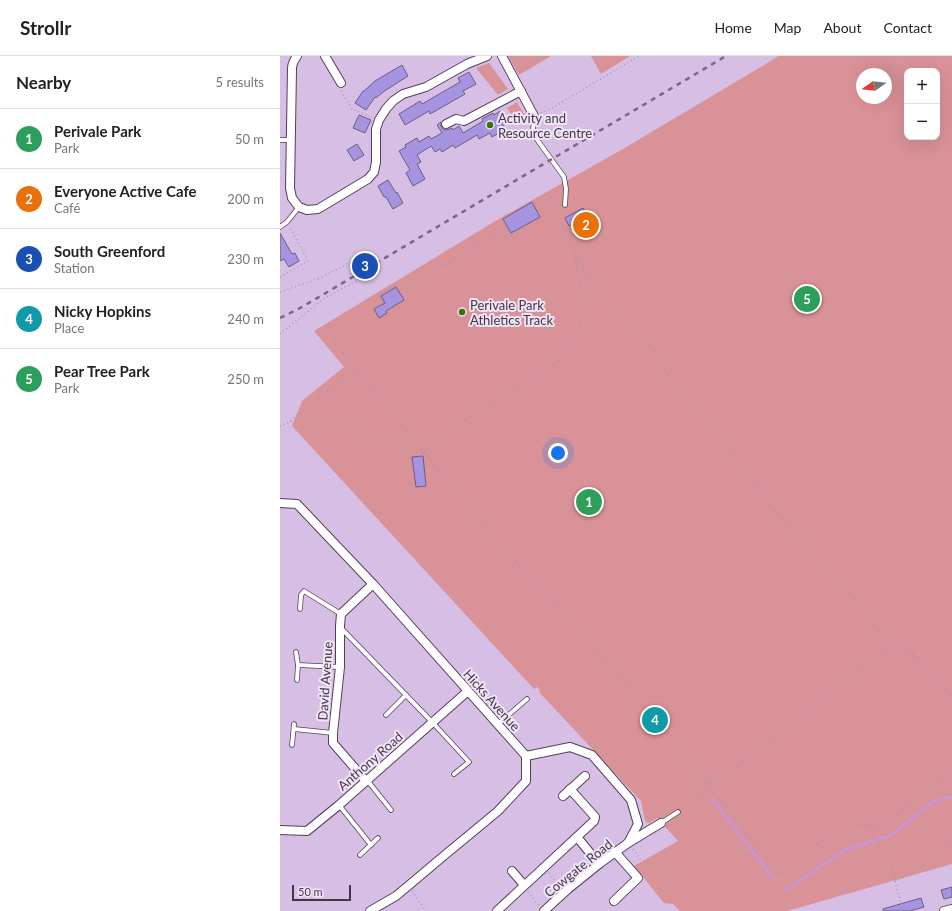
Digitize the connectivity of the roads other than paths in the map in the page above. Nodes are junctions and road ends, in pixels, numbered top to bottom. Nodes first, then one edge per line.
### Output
1 (297, 56) edge
2 (325, 56) edge
3 (487, 56) edge
4 (502, 56) edge
5 (341, 83) road end
6 (521, 91) junction
7 (534, 116) joint
8 (446, 124) dead end
9 (280, 140) edge
10 (291, 140) junction
11 (565, 205) road end
12 (299, 207) junction
13 (280, 226) edge
14 (280, 503) edge
15 (373, 584) junction
16 (300, 609) dead end
17 (341, 614) junction
18 (340, 626) junction
19 (296, 652) dead end
20 (298, 665) junction
21 (340, 666) junction
22 (297, 680) dead end
23 (468, 691) junction
24 (406, 695) junction
25 (527, 699) dead end
26 (386, 714) dead end
27 (433, 723) junction
28 (294, 724) dead end
29 (498, 724) junction
30 (294, 729) junction
31 (333, 733) junction
32 (292, 745) dead end
33 (526, 756) junction
34 (454, 774) dead end
35 (585, 776) dead end
36 (366, 780) junction
37 (570, 789) junction
38 (563, 796) dead end
39 (339, 805) junction
40 (391, 810) dead end
41 (678, 812) road end
42 (661, 823) joint
43 (280, 830) edge
44 (578, 837) junction
45 (378, 838) dead end
46 (628, 843) junction
47 (371, 845) junction
48 (615, 852) junction
49 (360, 855) dead end
50 (599, 864) junction
51 (512, 872) dead end
52 (524, 886) junction
53 (614, 900) dead end
54 (542, 908) edge
55 (952, 909) edge
56 (370, 911) edge
57 (497, 911) edge
58 (944, 911) edge

1 - 10 street
2 - 5 street
3 - 12 street
4 - 6 street
6 - 7 street
6 - 8 street
7 - 11 lane
9 - 10 lane
10 - 12 street
12 - 13 lane
14 - 15 street, Hicks Avenue
15 - 17 street
15 - 23 street, Hicks Avenue
16 - 17 lane
17 - 18 street, David Avenue
18 - 21 street, David Avenue
18 - 24 lane
19 - 20 lane
20 - 21 lane
20 - 22 lane
21 - 31 street, David Avenue
23 - 27 street, Anthony Road
23 - 29 street, Hicks Avenue
24 - 26 lane
24 - 27 lane
25 - 29 lane
27 - 34 lane
27 - 36 street, Anthony Road
28 - 30 lane
29 - 33 street, Hicks Avenue
30 - 31 lane
30 - 32 lane
31 - 36 street, David Avenue
33 - 46 street, Cowgate Road
33 - 56 street
35 - 37 street
36 - 39 street, Anthony Road
36 - 40 lane
37 - 38 street
37 - 44 street
39 - 43 street, Anthony Road
39 - 47 lane
41 - 42 lane
42 - 46 street, Cowgate Road
44 - 50 street
44 - 52 street
45 - 47 lane
46 - 48 street, Cowgate Road
47 - 49 lane
48 - 50 street, Cowgate Road
48 - 53 street
50 - 54 street, Cowgate Road
51 - 52 street
52 - 57 street
55 - 58 street

